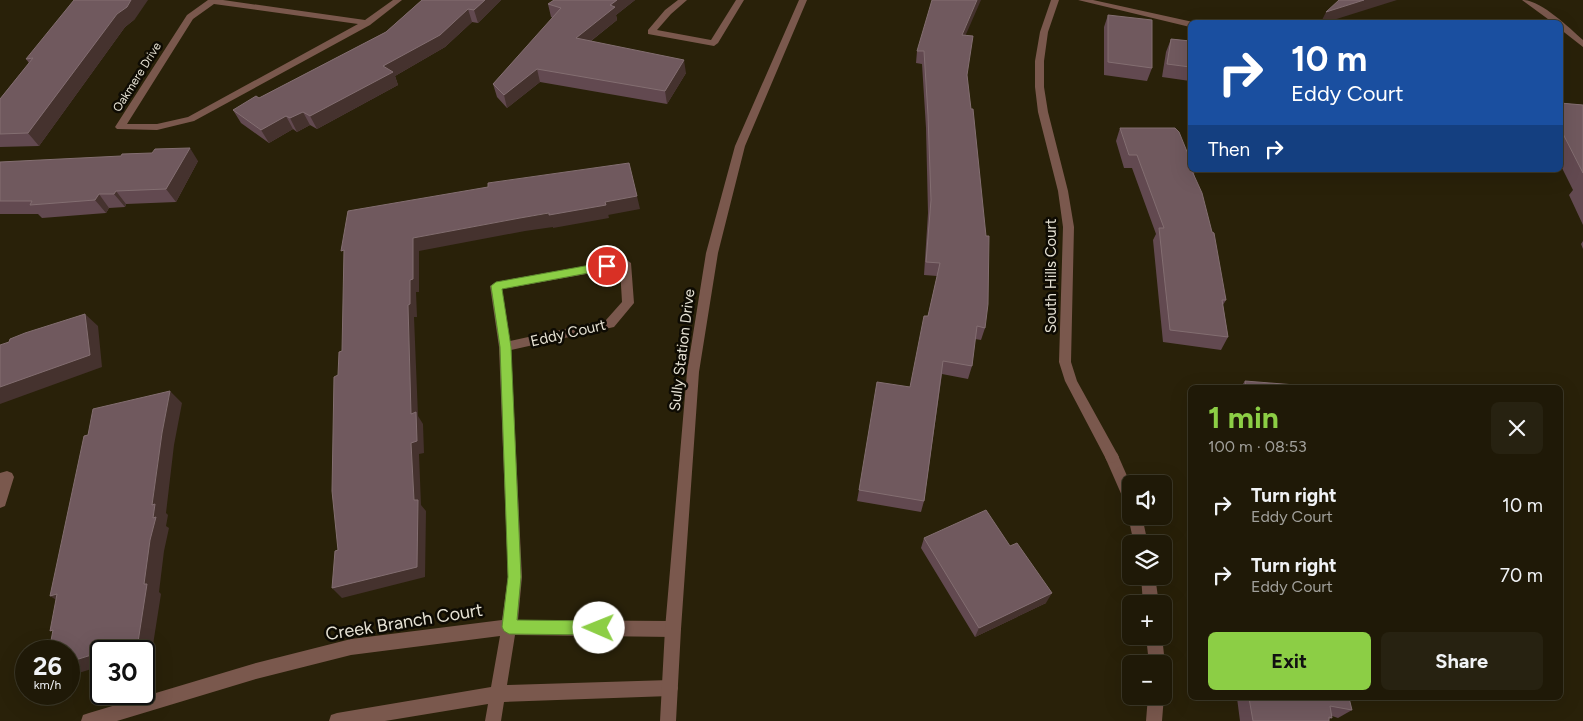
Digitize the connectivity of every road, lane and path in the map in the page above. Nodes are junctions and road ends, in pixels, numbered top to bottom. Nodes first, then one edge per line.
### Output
1 (398, 0) edge
2 (683, 0) edge
3 (740, 0) edge
4 (803, 0) edge
5 (1055, 0) edge
6 (1082, 0) edge
7 (1526, 0) edge
8 (1554, 20) edge
9 (367, 23) junction
10 (1188, 24) edge
11 (1563, 27) edge
12 (1583, 44) edge
13 (505, 347) junction
14 (0, 480) edge
15 (1122, 480) edge
16 (0, 502) edge
17 (509, 627) junction
18 (673, 629) junction
19 (670, 688) junction
20 (496, 694) junction
21 (1155, 705) edge
22 (89, 721) edge
23 (337, 721) edge
24 (493, 721) edge
25 (668, 721) edge
26 (1154, 721) edge

1 - 9 street, Oakmere Drive
2 - 3 street
4 - 18 street, Sully Station Drive
5 - 15 street, South Hills Court
6 - 10 street
7 - 8 street
9 - 9 street, Oakmere Drive
11 - 12 street
13 - 13 street, Eddy Court
13 - 17 street, Eddy Court
14 - 16 street
17 - 18 street, Creek Branch Court
17 - 20 street, Eddy Court
17 - 22 street, Creek Branch Court
18 - 19 street, Sully Station Drive
19 - 20 street
19 - 25 street, Sully Station Drive
20 - 23 street
20 - 24 street, Eddy Court
21 - 26 street

